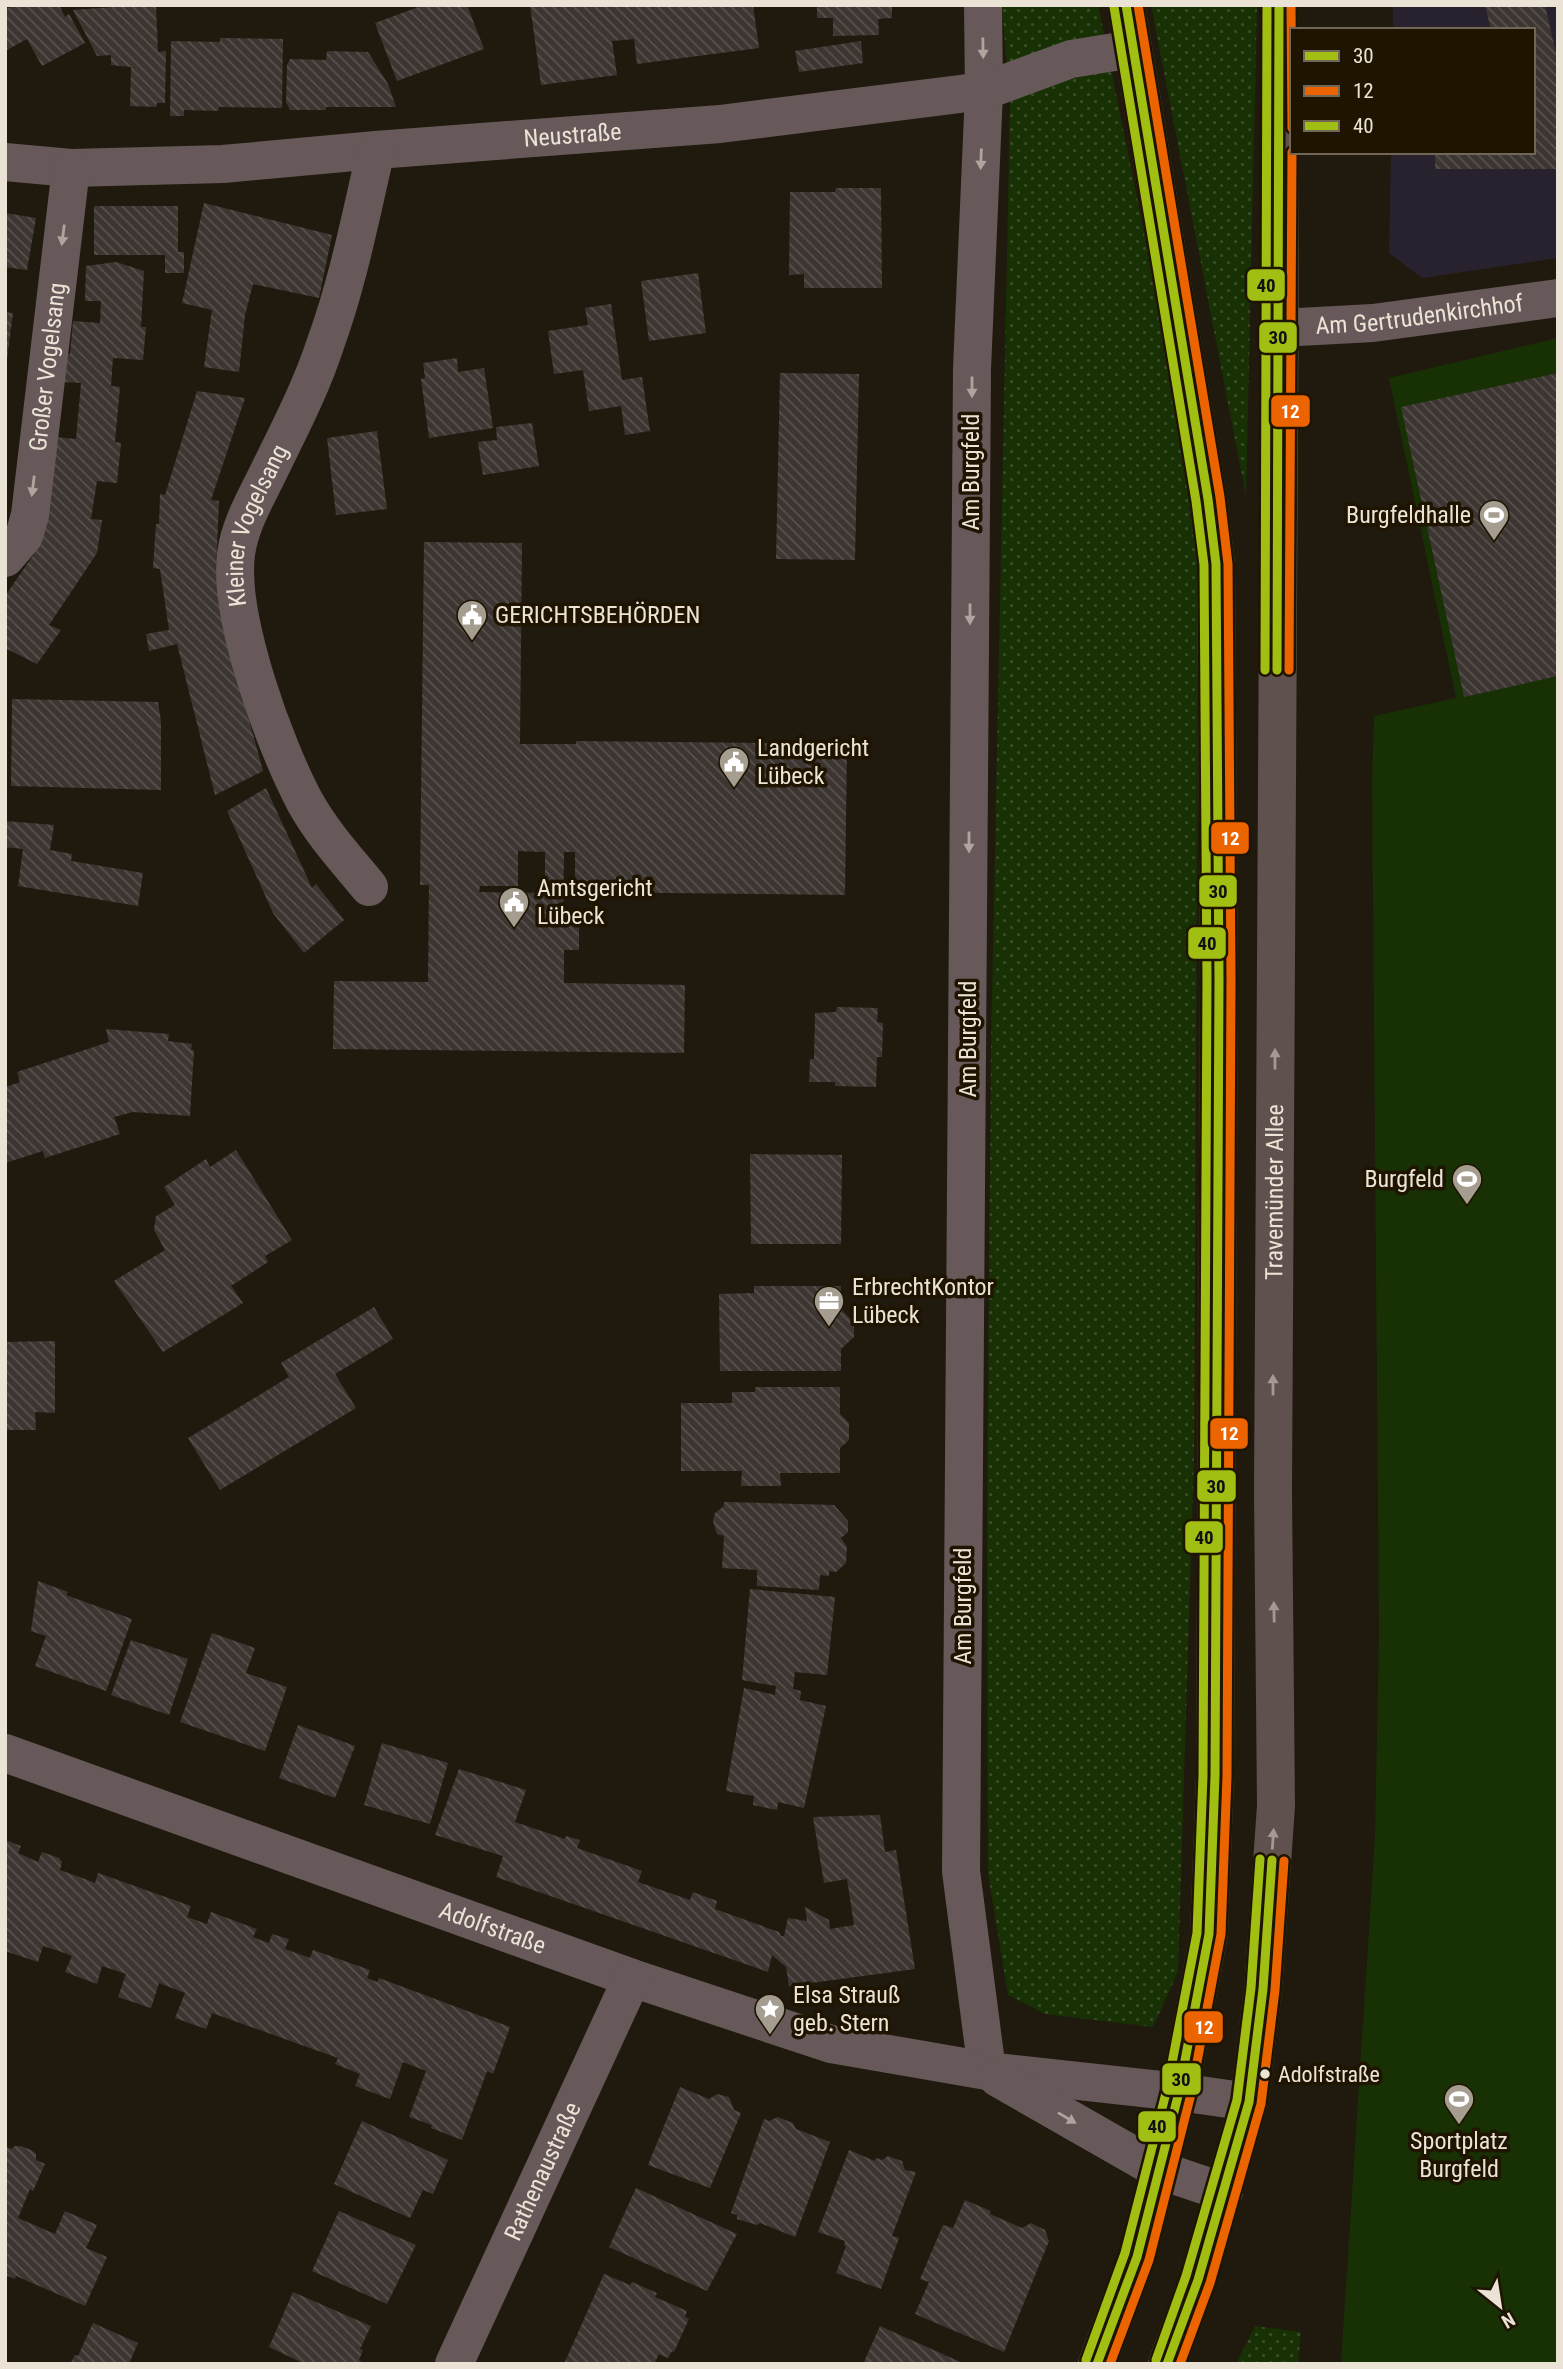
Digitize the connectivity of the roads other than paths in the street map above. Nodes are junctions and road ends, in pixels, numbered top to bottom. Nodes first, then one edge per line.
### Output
1 (983, 5) edge
2 (1126, 5) edge
3 (1279, 5) edge
4 (1133, 49) junction
5 (984, 91) junction
6 (376, 150) junction
7 (5, 162) edge
8 (71, 168) junction
9 (1558, 298) edge
10 (1280, 328) junction
11 (5, 558) edge
12 (369, 887) dead end
13 (5, 1753) edge
14 (632, 1978) junction
15 (988, 2071) junction
16 (1180, 2092) junction
17 (1249, 2102) junction
18 (1159, 2170) junction
19 (1224, 2192) junction
20 (454, 2364) edge
21 (1097, 2364) edge
22 (1167, 2364) edge

1 -> 5 street, Am Burgfeld
2 - 4 main road
3 - 10 main road, Travemünder Allee
4 - 5 street, Neustraße
4 - 16 main road
5 - 6 street, Neustraße
5 -> 15 street, Am Burgfeld
6 - 8 street, Neustraße
6 - 12 street, Kleiner Vogelsang
7 - 8 street, Neustraße
8 -> 11 street, Großer Vogelsang
9 - 10 street, Am Gertrudenkirchhof
17 -> 10 main road, Travemünder Allee
13 - 14 street, Adolfstraße
14 - 15 street, Adolfstraße
14 - 20 street, Rathenaustraße
15 - 16 street, Adolfstraße
15 -> 18 street, Adolfstraße
16 - 17 street, Adolfstraße
16 - 18 main road
17 - 19 main road, Travemünder Allee
18 - 19 street, Adolfstraße
18 - 21 main road
19 - 22 main road, Travemünder Allee

